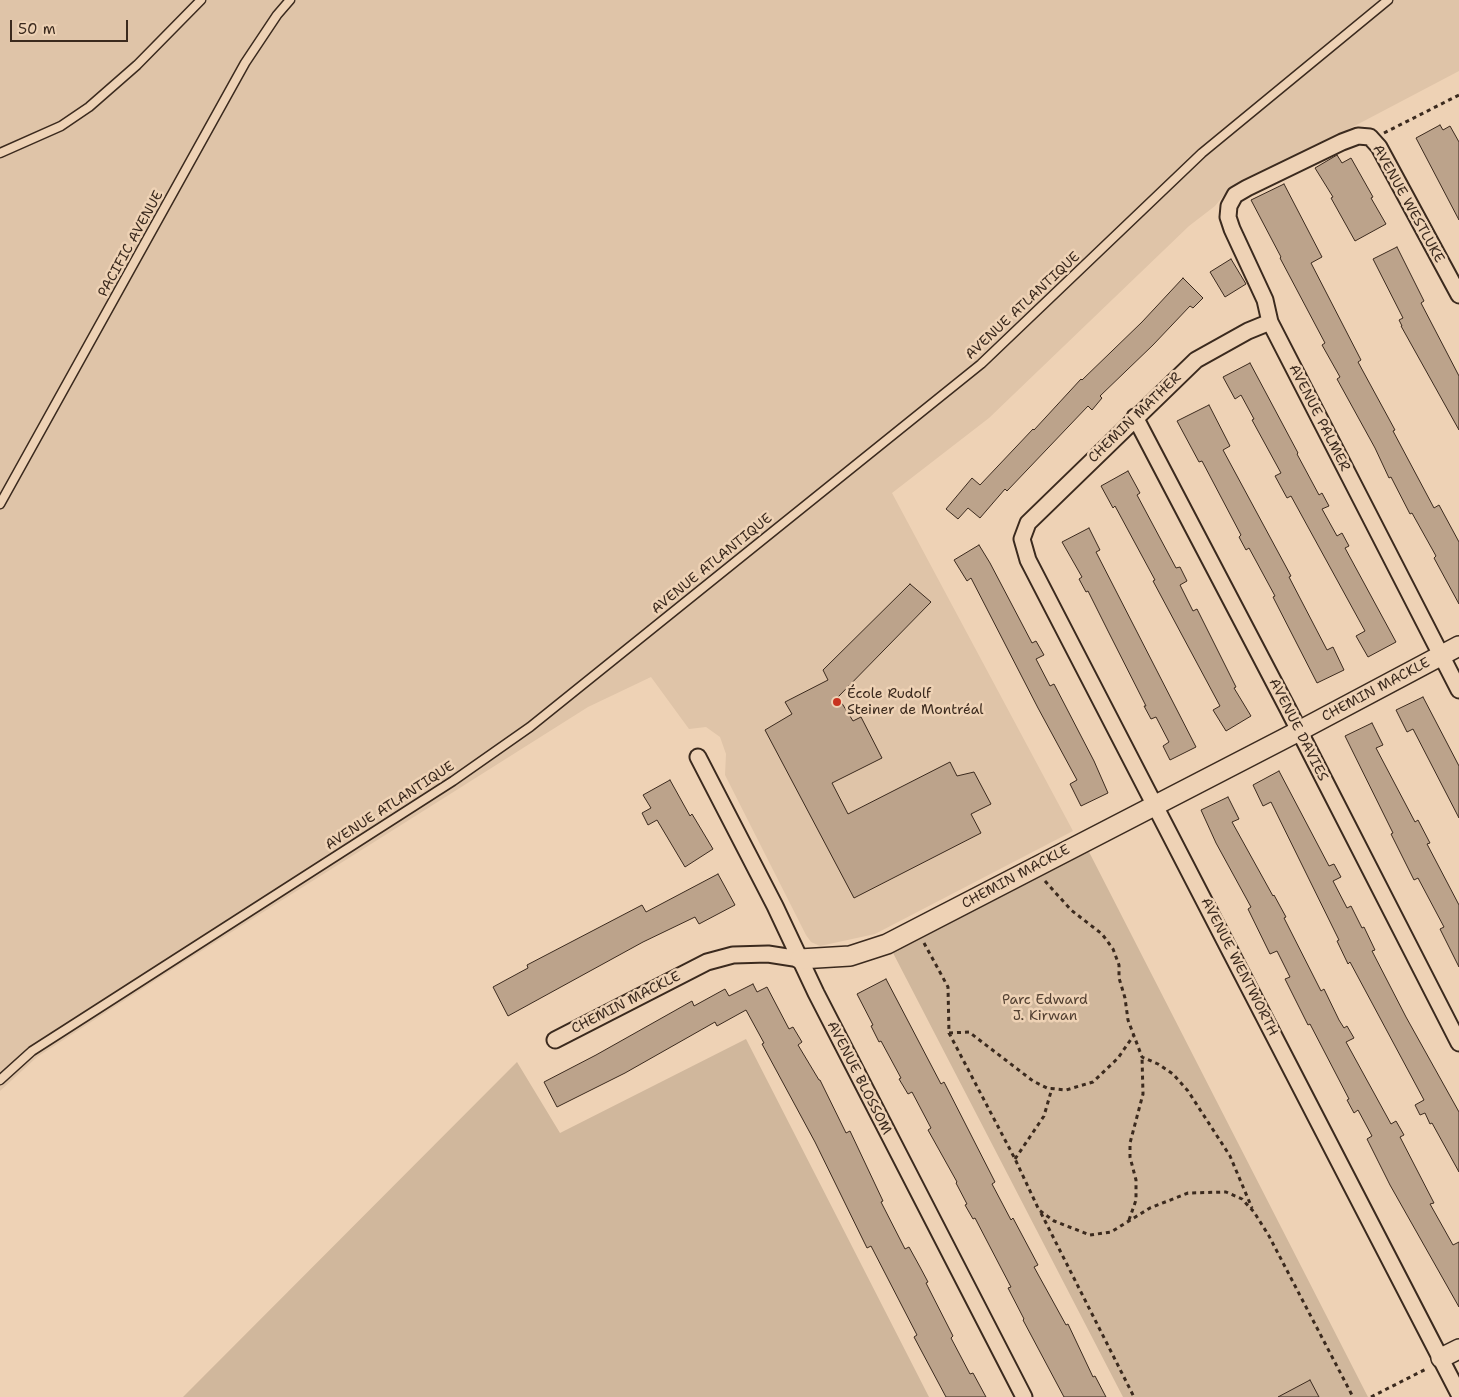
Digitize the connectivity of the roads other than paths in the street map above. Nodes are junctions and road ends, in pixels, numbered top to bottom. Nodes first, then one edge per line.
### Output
1 (201, 0) edge
2 (290, 0) edge
3 (1388, 0) edge
4 (0, 153) edge
5 (1290, 167) joint
6 (1459, 295) edge
7 (1270, 322) junction
8 (1135, 417) junction
9 (0, 504) edge
10 (1022, 539) joint
11 (1459, 646) edge
12 (1441, 655) junction
13 (1459, 690) edge
14 (1299, 731) junction
15 (698, 757) dead end
16 (1155, 804) junction
17 (800, 959) junction
18 (555, 1040) dead end
19 (1459, 1043) edge
20 (0, 1080) edge
21 (1459, 1349) edge
22 (1435, 1363) junction
23 (1459, 1394) edge
24 (1024, 1397) edge

1 - 4 lane
2 - 9 lane, PACIFIC AVENUE
3 - 20 lane, AVENUE ATLANTIQUE
5 - 6 street, AVENUE WESTLUKE
5 - 7 street, AVENUE PALMER
7 - 8 street, CHEMIN MATHER
7 - 12 street, AVENUE PALMER
8 - 10 street, CHEMIN MATHER
8 - 14 street, AVENUE DAVIES
10 - 16 street, AVENUE WENTWORTH
11 - 12 street, CHEMIN MACKLE
12 - 13 street, AVENUE PALMER
12 - 14 street, CHEMIN MACKLE
14 - 16 street, CHEMIN MACKLE
14 - 19 street, AVENUE DAVIES
15 - 17 street, AVENUE BLOSSOM
16 - 17 street, CHEMIN MACKLE
16 - 22 street, AVENUE WENTWORTH
17 - 18 street, CHEMIN MACKLE
17 - 24 street, AVENUE BLOSSOM
21 - 22 street
22 - 23 street, AVENUE WENTWORTH

